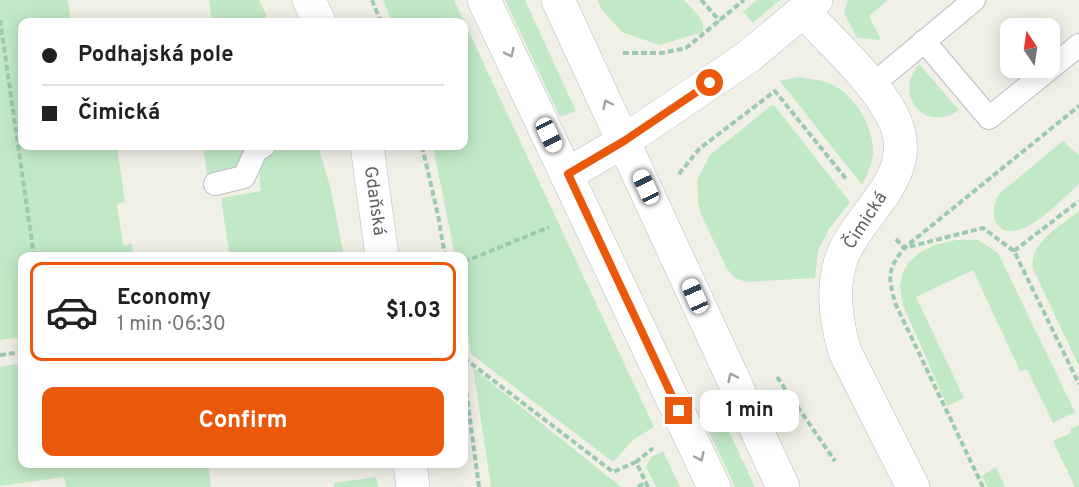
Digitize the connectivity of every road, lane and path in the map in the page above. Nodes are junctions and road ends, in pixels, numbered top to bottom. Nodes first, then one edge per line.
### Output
1 (309, 0) edge
2 (372, 0) edge
3 (484, 0) edge
4 (558, 0) edge
5 (701, 0) edge
6 (744, 0) edge
7 (974, 0) edge
8 (809, 5) edge
9 (317, 18) edge
10 (379, 18) edge
11 (0, 20) edge
12 (720, 21) junction
13 (924, 41) junction
14 (1079, 45) edge
15 (618, 53) dead end
16 (872, 86) junction
17 (1079, 106) edge
18 (624, 141) junction
19 (18, 145) edge
20 (19, 150) edge
21 (258, 150) edge
22 (368, 150) edge
23 (423, 150) edge
24 (568, 174) junction
25 (215, 184) dead end
26 (1079, 201) edge
27 (557, 223) dead end
28 (1014, 251) dead end
29 (33, 252) edge
30 (381, 252) edge
31 (444, 252) edge
32 (468, 260) edge
33 (18, 353) edge
34 (0, 355) edge
35 (468, 361) edge
36 (782, 384) dead end
37 (468, 404) edge
38 (656, 446) dead end
39 (835, 461) dead end
40 (636, 462) junction
41 (411, 468) edge
42 (647, 485) edge
43 (413, 487) edge
44 (479, 487) edge
45 (638, 487) edge
46 (714, 487) edge
47 (783, 487) edge
48 (913, 487) edge
49 (983, 487) edge

1 - 9 street
2 - 10 path
3 -> 24 street
18 -> 4 street
5 - 12 path
6 - 12 path
7 - 13 lane
8 - 16 street, Čimická
8 - 18 street
11 - 19 path
12 - 15 path
13 - 14 lane
13 - 16 lane
16 - 48 street, Čimická
17 - 49 path
18 - 24 street
47 -> 18 street
20 - 29 path
21 - 25 lane
22 - 30 street, Gdaňská
23 - 31 path
24 -> 46 street
26 - 28 path
27 - 32 path
33 - 34 path
35 - 40 path
36 - 39 path
37 - 44 path
38 - 40 path
40 - 42 path
41 - 43 street
42 - 45 path

